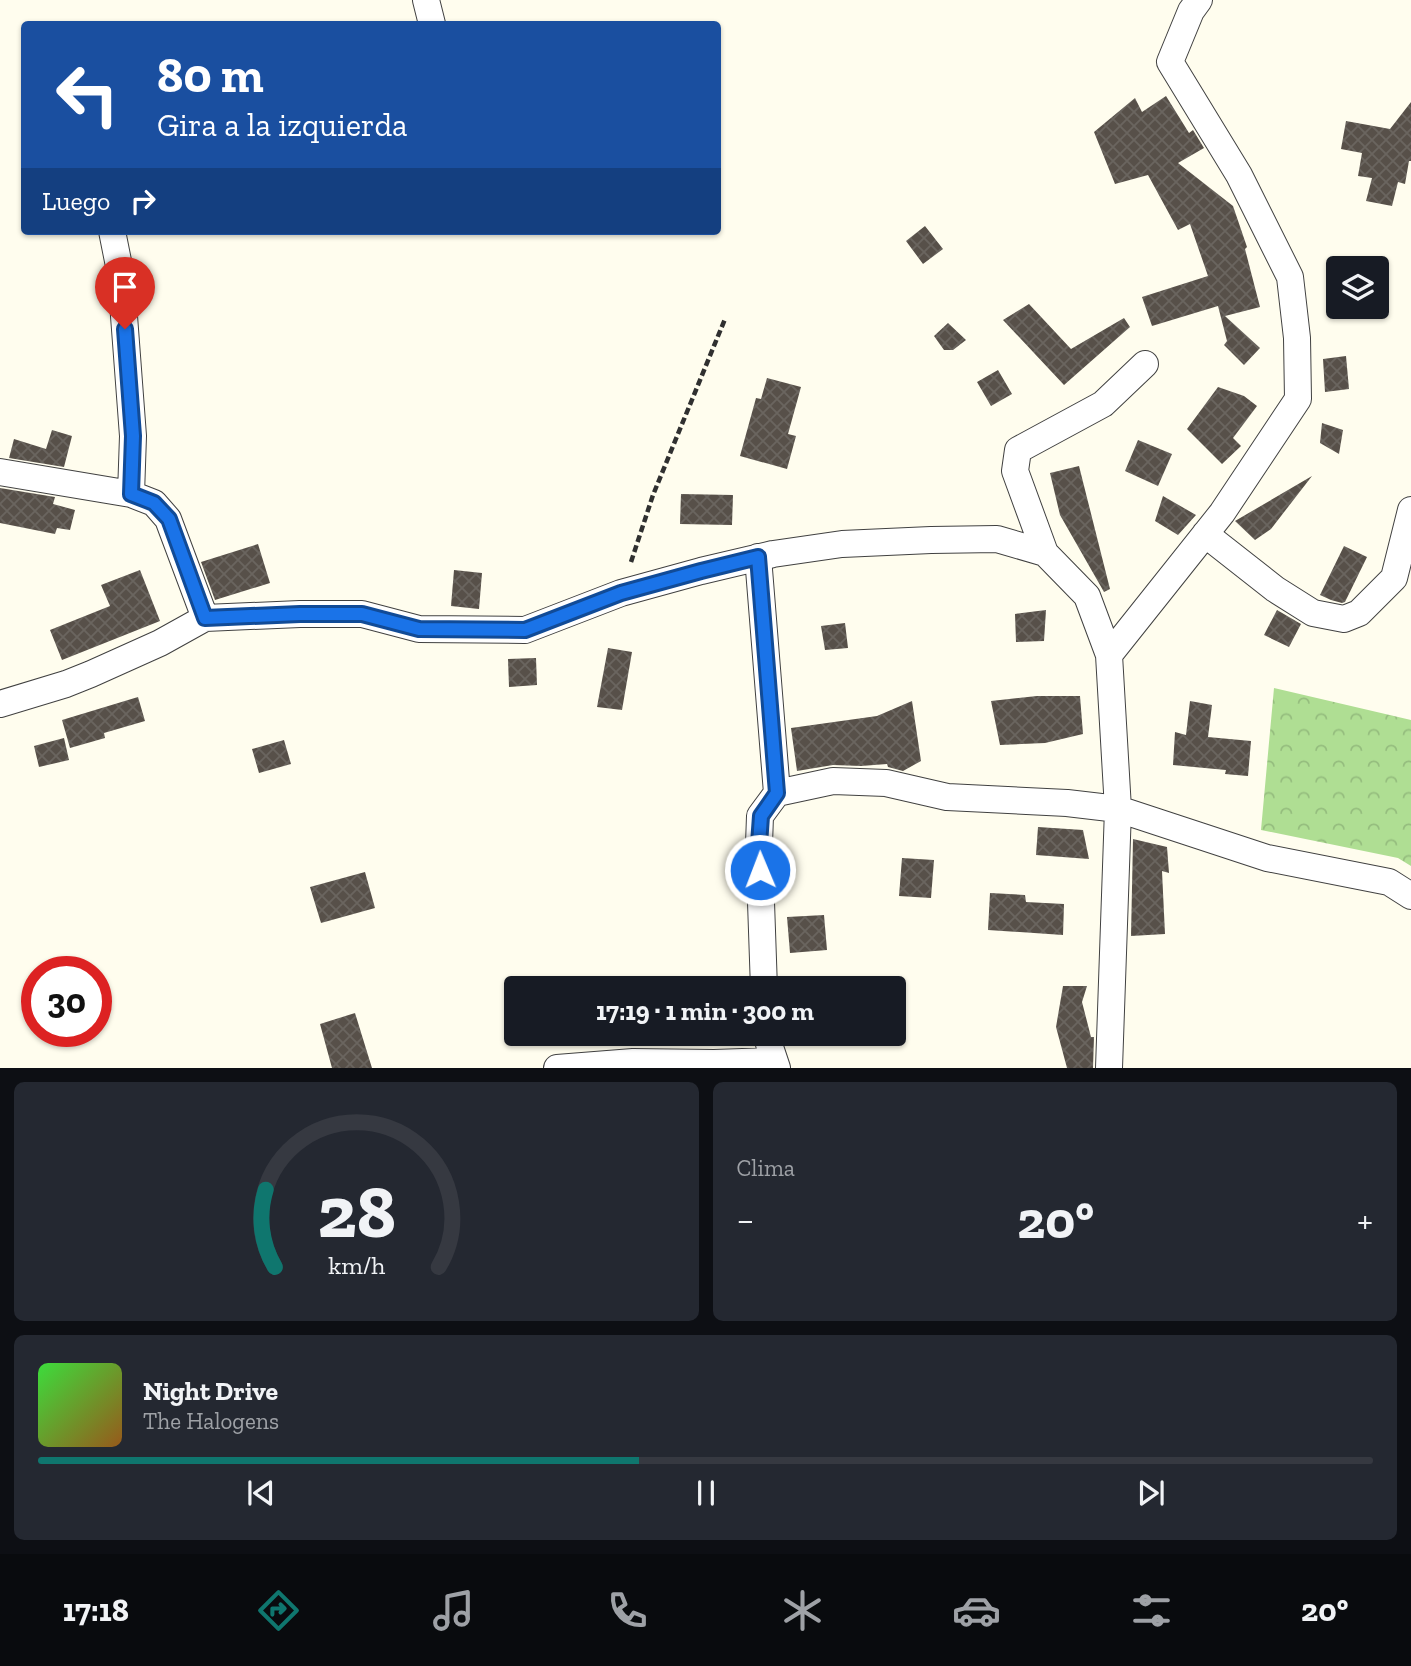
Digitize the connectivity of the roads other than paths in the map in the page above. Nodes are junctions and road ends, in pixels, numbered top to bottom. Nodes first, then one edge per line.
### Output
1 (426, 0) edge
2 (1199, 0) edge
3 (431, 21) edge
4 (113, 235) edge
5 (1145, 364) dead end
6 (0, 472) edge
7 (131, 494) junction
8 (1411, 510) edge
9 (1205, 534) junction
10 (1045, 552) junction
11 (758, 557) junction
12 (205, 618) junction
13 (1110, 655) junction
14 (0, 704) edge
15 (777, 793) junction
16 (1118, 809) junction
17 (1411, 896) edge
18 (764, 976) edge
19 (770, 1046) edge
20 (775, 1064) edge
21 (557, 1068) edge
22 (1109, 1068) edge

1 - 3 street
2 - 9 street
4 - 7 street
5 - 10 street
6 - 7 street
7 - 12 street
8 - 9 street
9 - 13 street
10 - 11 street
10 - 13 street
11 - 12 street
11 - 15 street
12 - 14 street
13 - 16 street
15 - 16 street
15 - 18 street
16 - 17 street
16 - 22 street
19 - 20 street
20 - 21 street

